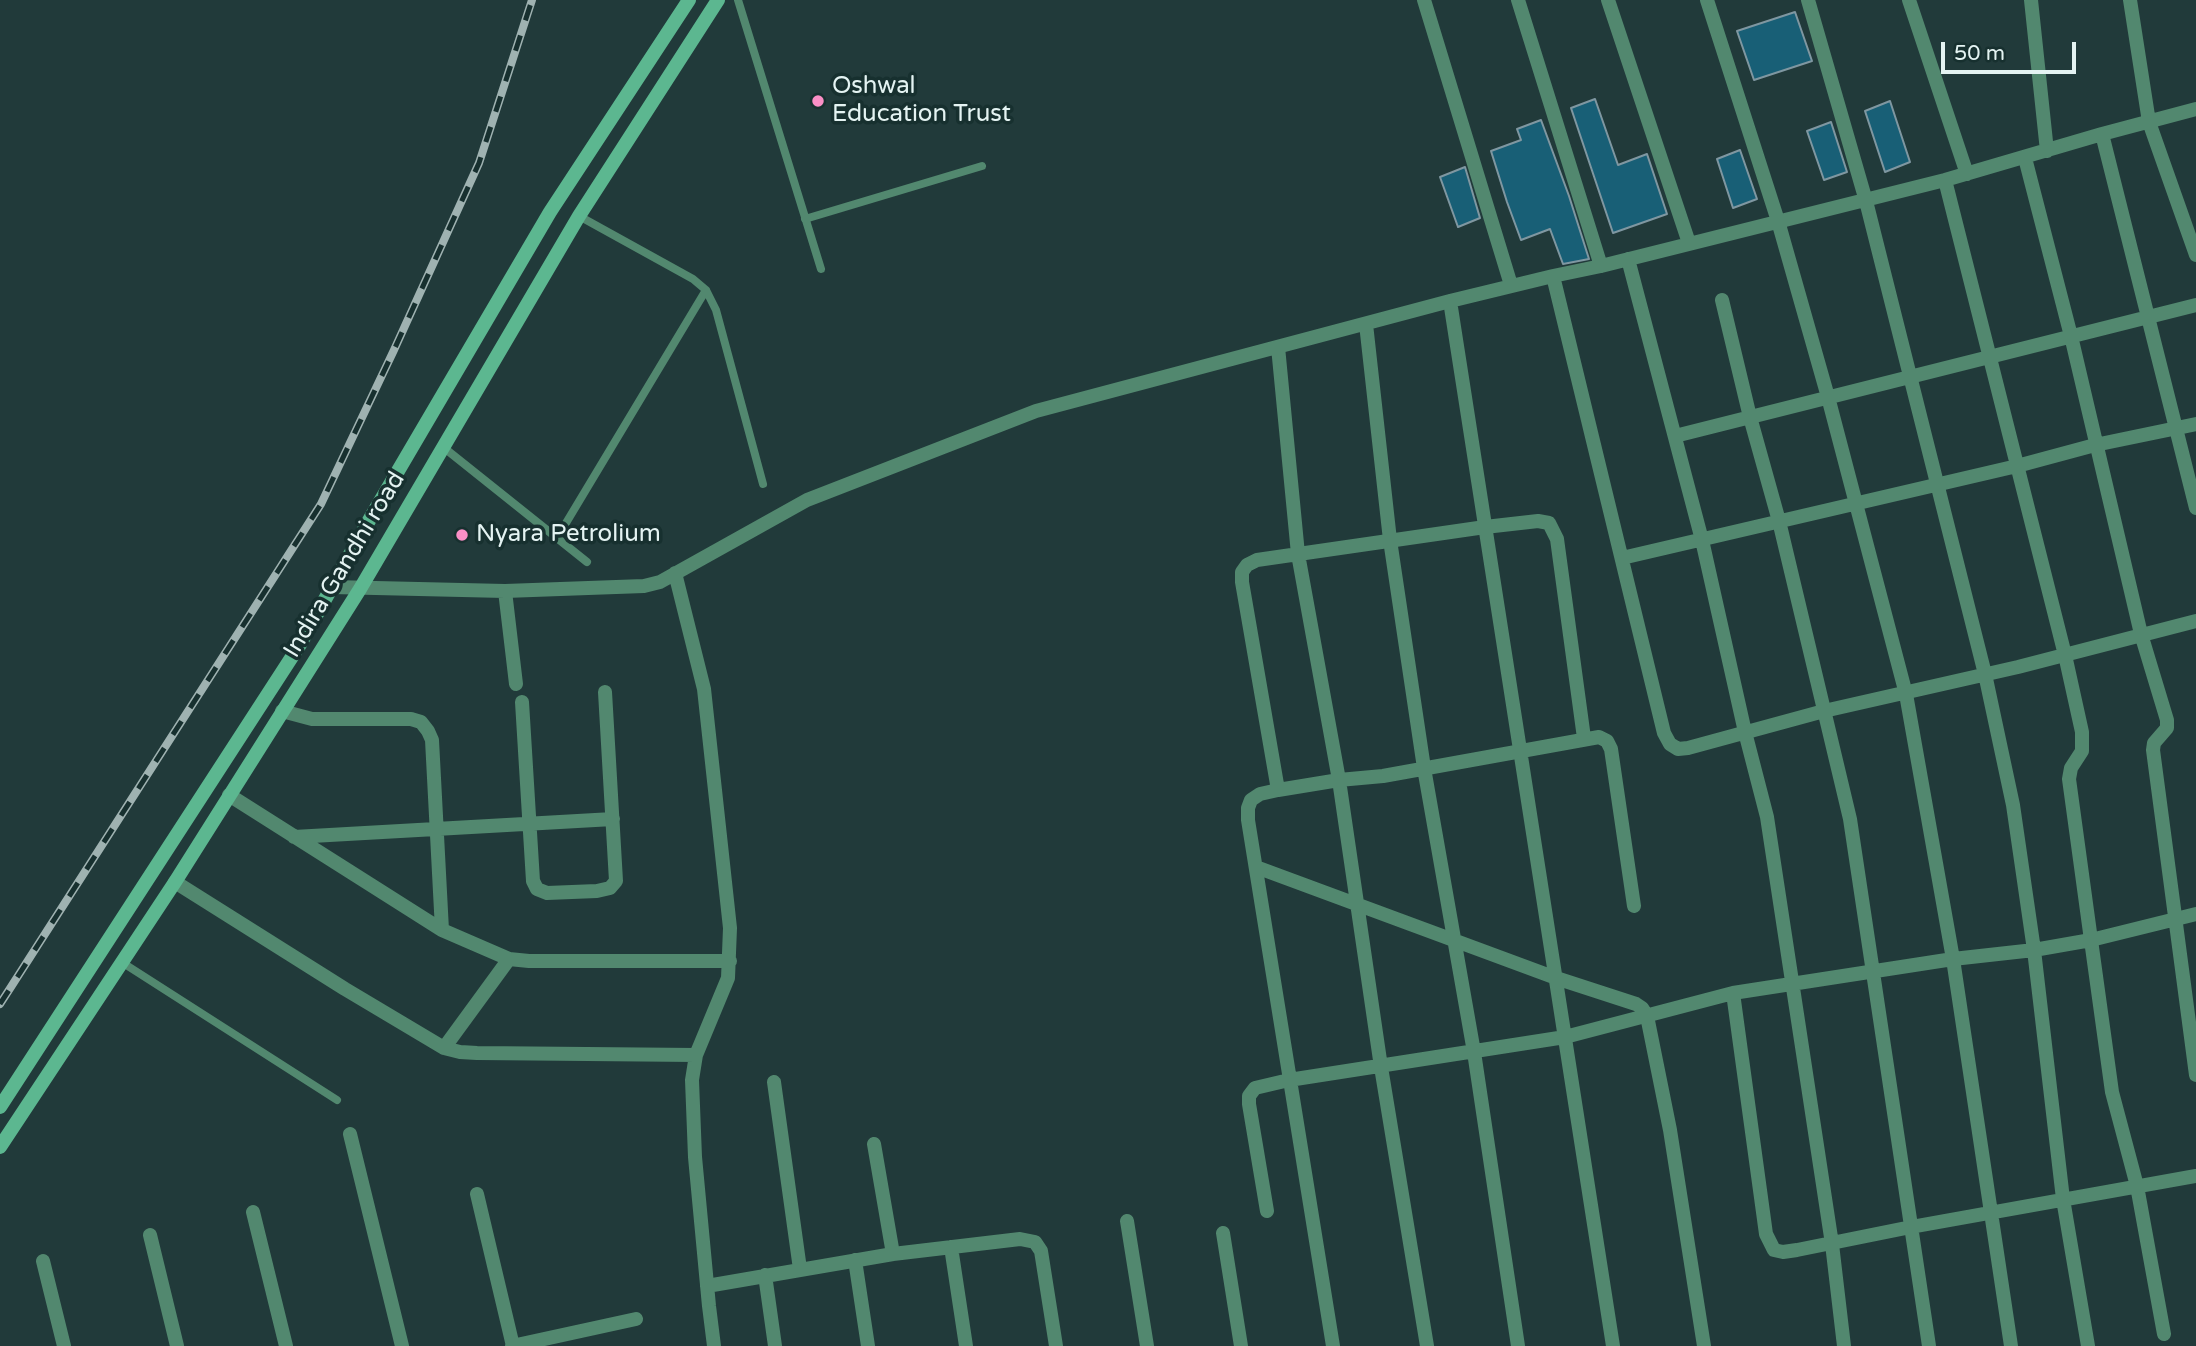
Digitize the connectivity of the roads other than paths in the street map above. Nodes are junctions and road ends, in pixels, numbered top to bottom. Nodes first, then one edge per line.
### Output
1 (689, 0) edge
2 (718, 0) edge
3 (738, 0) edge
4 (1424, 0) edge
5 (1518, 0) edge
6 (1608, 0) edge
7 (1707, 0) edge
8 (1808, 0) edge
9 (1909, 0) edge
10 (2031, 0) edge
11 (2130, 0) edge
12 (2196, 109) edge
13 (2149, 122) junction
14 (2102, 134) junction
15 (2047, 151) junction
16 (2025, 158) junction
17 (982, 166) dead end
18 (1967, 174) junction
19 (1945, 180) junction
20 (1866, 201) junction
21 (579, 216) junction
22 (805, 219) junction
23 (1778, 221) junction
24 (1689, 243) junction
25 (2196, 255) edge
26 (1628, 260) junction
27 (1601, 266) junction
28 (821, 269) dead end
29 (1553, 276) junction
30 (1511, 285) junction
31 (706, 290) junction
32 (1722, 300) dead end
33 (1450, 301) junction
34 (2196, 305) edge
35 (2148, 317) junction
36 (1366, 324) junction
37 (2071, 336) junction
38 (1278, 347) junction
39 (1989, 357) junction
40 (1910, 377) junction
41 (1828, 397) junction
42 (1750, 417) junction
43 (2196, 424) edge
44 (2176, 428) junction
45 (1675, 436) junction
46 (2095, 445) junction
47 (443, 447) junction
48 (2017, 466) junction
49 (763, 484) dead end
50 (1937, 484) junction
51 (1857, 503) junction
52 (2196, 509) edge
53 (1779, 521) junction
54 (1485, 527) junction
55 (557, 538) junction
56 (1390, 540) junction
57 (1702, 540) junction
58 (1298, 554) junction
59 (1622, 558) junction
60 (587, 562) dead end
61 (675, 573) junction
62 (332, 587) junction
63 (360, 589) junction
64 (505, 591) junction
65 (2196, 621) edge
66 (2141, 635) junction
67 (2065, 655) junction
68 (1985, 674) junction
69 (516, 684) dead end
70 (605, 692) dead end
71 (1906, 694) junction
72 (522, 702) dead end
73 (282, 711) junction
74 (1824, 711) junction
75 (1745, 732) junction
76 (1584, 738) junction
77 (1520, 751) junction
78 (1424, 768) junction
79 (1339, 780) junction
80 (1278, 790) junction
81 (229, 795) junction
82 (613, 819) junction
83 (530, 823) junction
84 (437, 828) junction
85 (294, 836) junction
86 (1256, 867) junction
87 (175, 883) junction
88 (1358, 905) junction
89 (1634, 906) dead end
90 (2196, 914) edge
91 (2175, 918) junction
92 (442, 930) junction
93 (2091, 940) junction
94 (1455, 941) junction
95 (2034, 950) junction
96 (509, 959) junction
97 (1953, 959) junction
98 (730, 961) junction
99 (123, 963) junction
100 (1873, 971) junction
101 (1556, 978) junction
102 (1792, 982) junction
103 (1733, 993) junction
104 (1647, 1016) junction
105 (1565, 1037) junction
106 (444, 1048) junction
107 (1474, 1052) junction
108 (696, 1055) junction
109 (1381, 1068) junction
110 (2196, 1075) edge
111 (1289, 1080) junction
112 (774, 1082) dead end
113 (337, 1100) dead end
114 (0, 1107) edge
115 (350, 1134) dead end
116 (874, 1144) dead end
117 (0, 1147) edge
118 (2196, 1176) edge
119 (2137, 1186) junction
120 (478, 1194) dead end
121 (2063, 1199) junction
122 (1267, 1211) dead end
123 (253, 1212) dead end
124 (1992, 1212) junction
125 (1127, 1221) dead end
126 (1911, 1227) junction
127 (1223, 1233) dead end
128 (150, 1235) dead end
129 (1832, 1244) junction
130 (951, 1247) junction
131 (892, 1254) junction
132 (855, 1260) junction
133 (43, 1261) dead end
134 (800, 1269) junction
135 (765, 1276) junction
136 (707, 1286) junction
137 (636, 1319) dead end
138 (2164, 1334) dead end
139 (64, 1346) edge
140 (177, 1346) edge
141 (286, 1346) edge
142 (402, 1346) edge
143 (512, 1346) edge
144 (715, 1346) edge
145 (775, 1346) edge
146 (869, 1346) edge
147 (966, 1346) edge
148 (1056, 1346) edge
149 (1147, 1346) edge
150 (1241, 1346) edge
151 (1333, 1346) edge
152 (1427, 1346) edge
153 (1518, 1346) edge
154 (1613, 1346) edge
155 (1704, 1346) edge
156 (1844, 1346) edge
157 (1929, 1346) edge
158 (2011, 1346) edge
159 (2088, 1346) edge

1 - 62 main road, Indira Gandhi road
2 - 21 main road, Indira Gandhi road
3 - 22 lane
4 - 30 street
5 - 27 street
6 - 24 street
7 - 23 street
8 - 20 street
9 - 18 street
10 - 15 street
11 - 13 street
12 - 13 street
13 - 14 street
13 - 25 street
14 - 15 street
14 - 35 street
15 - 16 street
16 - 18 street
16 - 37 street
17 - 22 lane
18 - 19 street
19 - 20 street
19 - 39 street
20 - 23 street
20 - 40 street
21 - 31 lane
21 - 47 main road, Indira Gandhi road
22 - 28 lane
23 - 24 street
23 - 41 street
24 - 26 street
26 - 27 street
26 - 45 street
27 - 29 street
29 - 30 street
29 - 59 street
30 - 33 street
31 - 49 lane
31 - 55 lane
32 - 42 street
33 - 36 street
33 - 54 street
34 - 35 street
35 - 37 street
35 - 44 street
36 - 38 street
36 - 56 street
37 - 39 street
37 - 46 street
38 - 58 street
38 - 61 street
39 - 40 street
39 - 48 street
40 - 41 street
40 - 50 street
41 - 42 street
41 - 51 street
42 - 45 street
42 - 53 street
43 - 44 street
44 - 46 street
44 - 52 street
45 - 57 street
46 - 48 street
46 - 66 street
47 - 55 lane
47 - 63 main road, Indira Gandhi road
48 - 50 street
48 - 67 street
50 - 51 street
50 - 68 street
51 - 53 street
51 - 71 street
53 - 57 street
53 - 74 street
54 - 56 street
54 - 76 street
54 - 77 street
55 - 60 lane
56 - 58 street
56 - 78 street
57 - 59 street
57 - 75 street
58 - 79 street
58 - 80 street
59 - 75 street
61 - 64 street
61 - 98 street
62 - 63 street
62 - 114 main road, Indira Gandhi road
63 - 64 street
63 - 73 main road, Indira Gandhi road
64 - 69 street
65 - 66 street
66 - 67 street
66 - 91 street
67 - 68 street
67 - 93 street
68 - 71 street
68 - 95 street
70 - 82 street
71 - 74 street
71 - 97 street
72 - 83 street
73 - 81 main road, Indira Gandhi road
73 - 84 street
74 - 75 street
74 - 100 street
75 - 102 street
76 - 77 street
76 - 89 street
77 - 78 street
77 - 101 street
78 - 79 street
78 - 94 street
79 - 80 street
79 - 88 street
80 - 86 street
81 - 85 street
81 - 87 main road, Indira Gandhi road
82 - 83 street
82 - 83 street
83 - 84 street
84 - 85 street
84 - 92 street
85 - 92 street
86 - 88 street
86 - 111 street
87 - 99 main road, Indira Gandhi road
87 - 106 street
88 - 94 street
88 - 109 street
90 - 91 street
91 - 93 street
91 - 110 street
92 - 96 street
93 - 95 street
93 - 119 street
94 - 101 street
94 - 107 street
95 - 97 street
95 - 121 street
96 - 98 street
96 - 106 street
97 - 100 street
97 - 124 street
98 - 108 street
99 - 113 lane
99 - 117 main road, Indira Gandhi road
100 - 102 street
100 - 126 street
101 - 104 street
101 - 105 street
102 - 103 street
102 - 129 street
103 - 104 street
103 - 129 street
104 - 105 street
104 - 155 street
105 - 107 street
105 - 154 street
106 - 108 street
107 - 109 street
107 - 153 street
108 - 136 street
109 - 111 street
109 - 152 street
111 - 122 street
111 - 151 street
112 - 134 street
115 - 142 street
116 - 131 street
118 - 119 street
119 - 121 street
119 - 138 street
120 - 143 street
121 - 124 street
121 - 159 street
123 - 141 street
124 - 126 street
124 - 158 street
125 - 149 street
126 - 129 street
126 - 157 street
127 - 150 street
128 - 140 street
129 - 156 street
130 - 131 street
130 - 147 street
130 - 148 street
131 - 132 street
132 - 134 street
132 - 146 street
133 - 139 street
134 - 135 street
135 - 136 street
135 - 145 street
136 - 144 street
137 - 143 street

